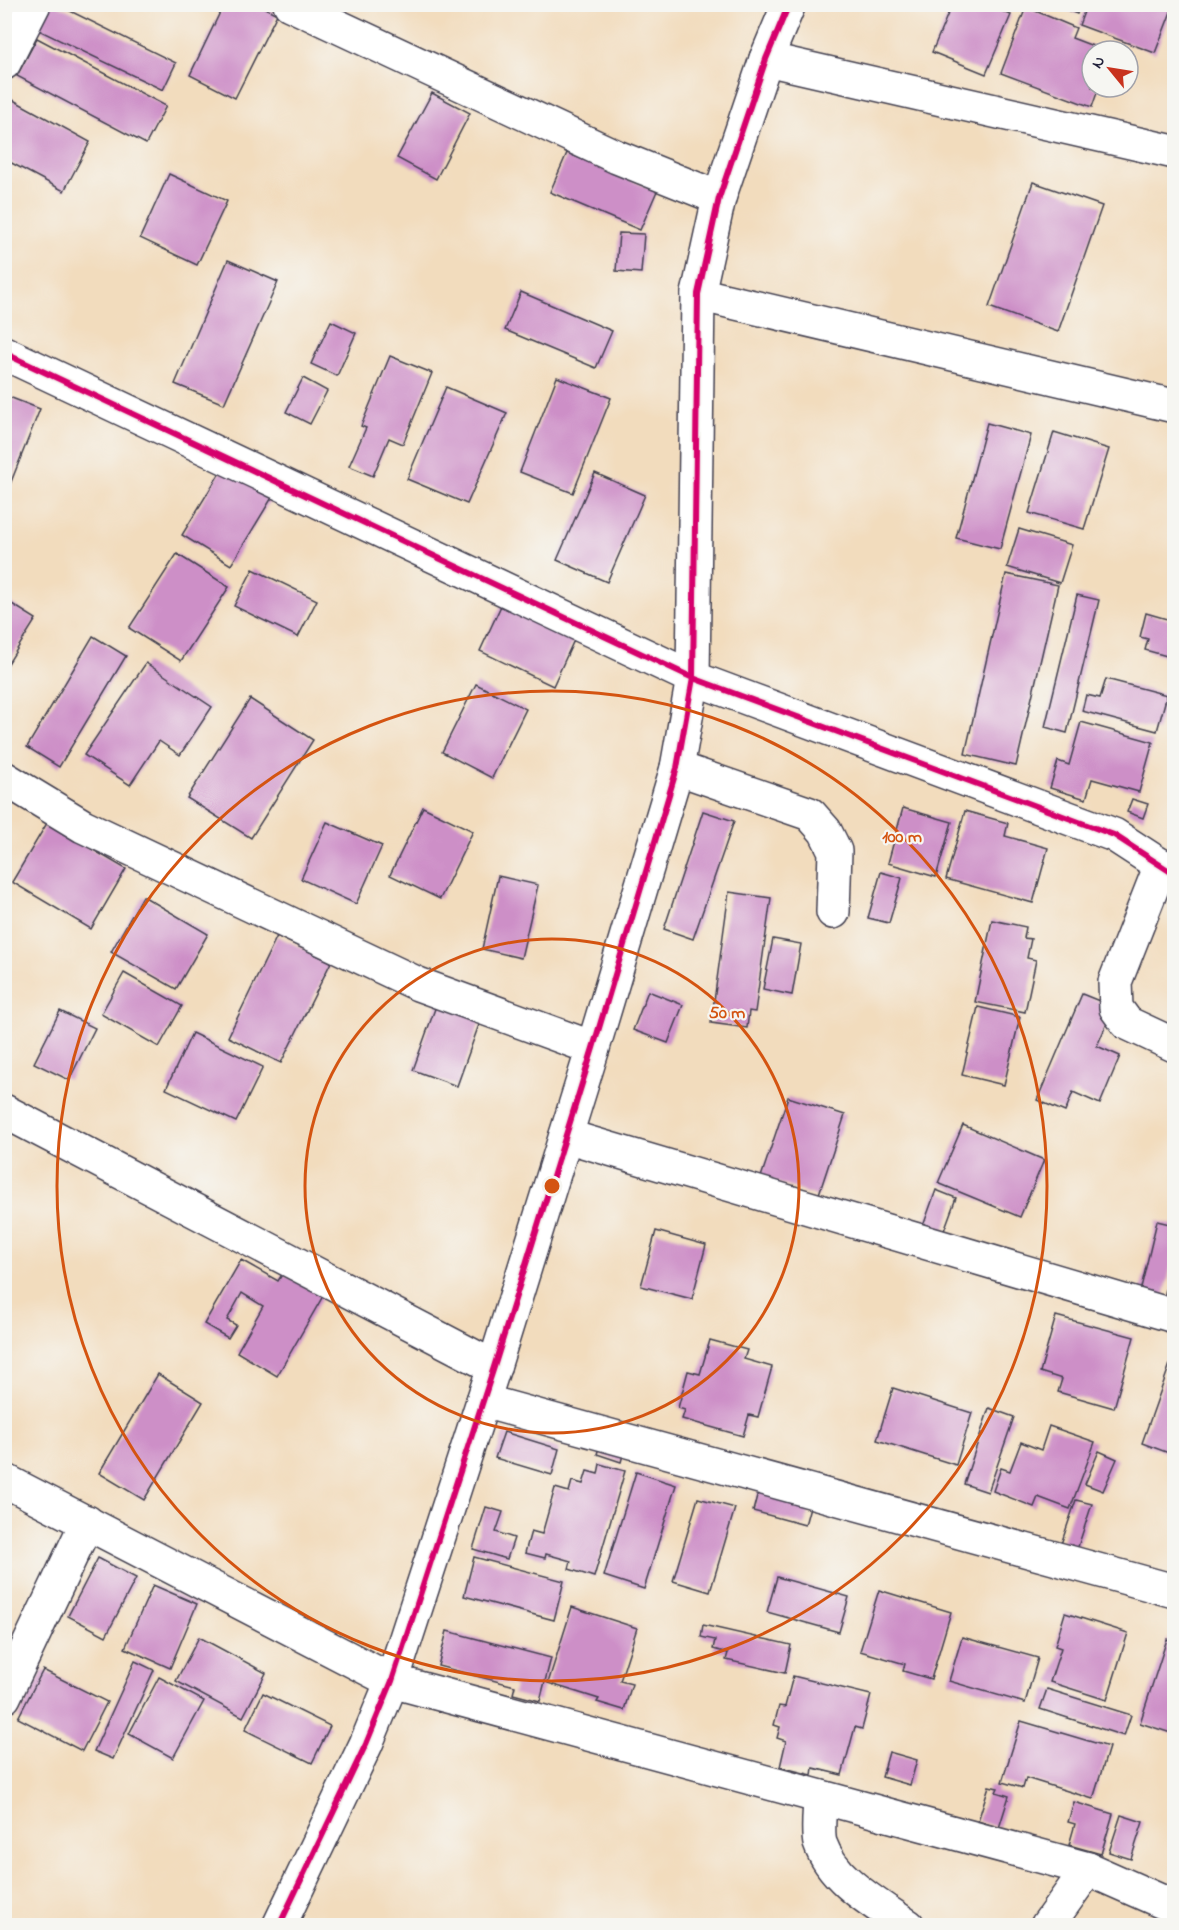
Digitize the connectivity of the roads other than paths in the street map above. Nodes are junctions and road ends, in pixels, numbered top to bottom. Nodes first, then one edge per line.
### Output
1 (34, 4) edge
2 (290, 4) edge
3 (789, 4) edge
4 (766, 59) junction
5 (4, 63) edge
6 (1174, 153) edge
7 (719, 198) junction
8 (698, 294) junction
9 (4, 353) edge
10 (1174, 406) edge
11 (693, 678) junction
12 (677, 768) junction
13 (4, 778) edge
14 (1168, 869) edge
15 (833, 912) dead end
16 (1174, 1045) edge
17 (594, 1048) junction
18 (4, 1111) edge
19 (566, 1136) junction
20 (1174, 1316) edge
21 (494, 1366) junction
22 (483, 1401) junction
23 (4, 1480) edge
24 (87, 1522) junction
25 (1174, 1591) edge
26 (392, 1681) junction
27 (4, 1696) edge
28 (820, 1797) junction
29 (1088, 1869) junction
30 (1174, 1907) edge
31 (279, 1926) edge
32 (908, 1926) edge
33 (1047, 1926) edge

1 - 5 street
2 - 7 street
3 - 4 street
4 - 6 street
4 - 7 street
7 - 8 street
8 - 10 street
8 - 11 street
9 - 11 street
11 - 12 street
11 - 14 street
12 - 15 street
12 - 17 street
13 - 17 street
14 - 16 street
17 - 19 street
18 - 21 street
19 - 20 street
19 - 21 street
21 - 22 street
22 - 25 street
22 - 26 street
23 - 24 street
24 - 26 street
24 - 27 street
26 - 28 street
26 - 31 street
28 - 29 street
28 - 32 street
29 - 30 street
29 - 33 street

